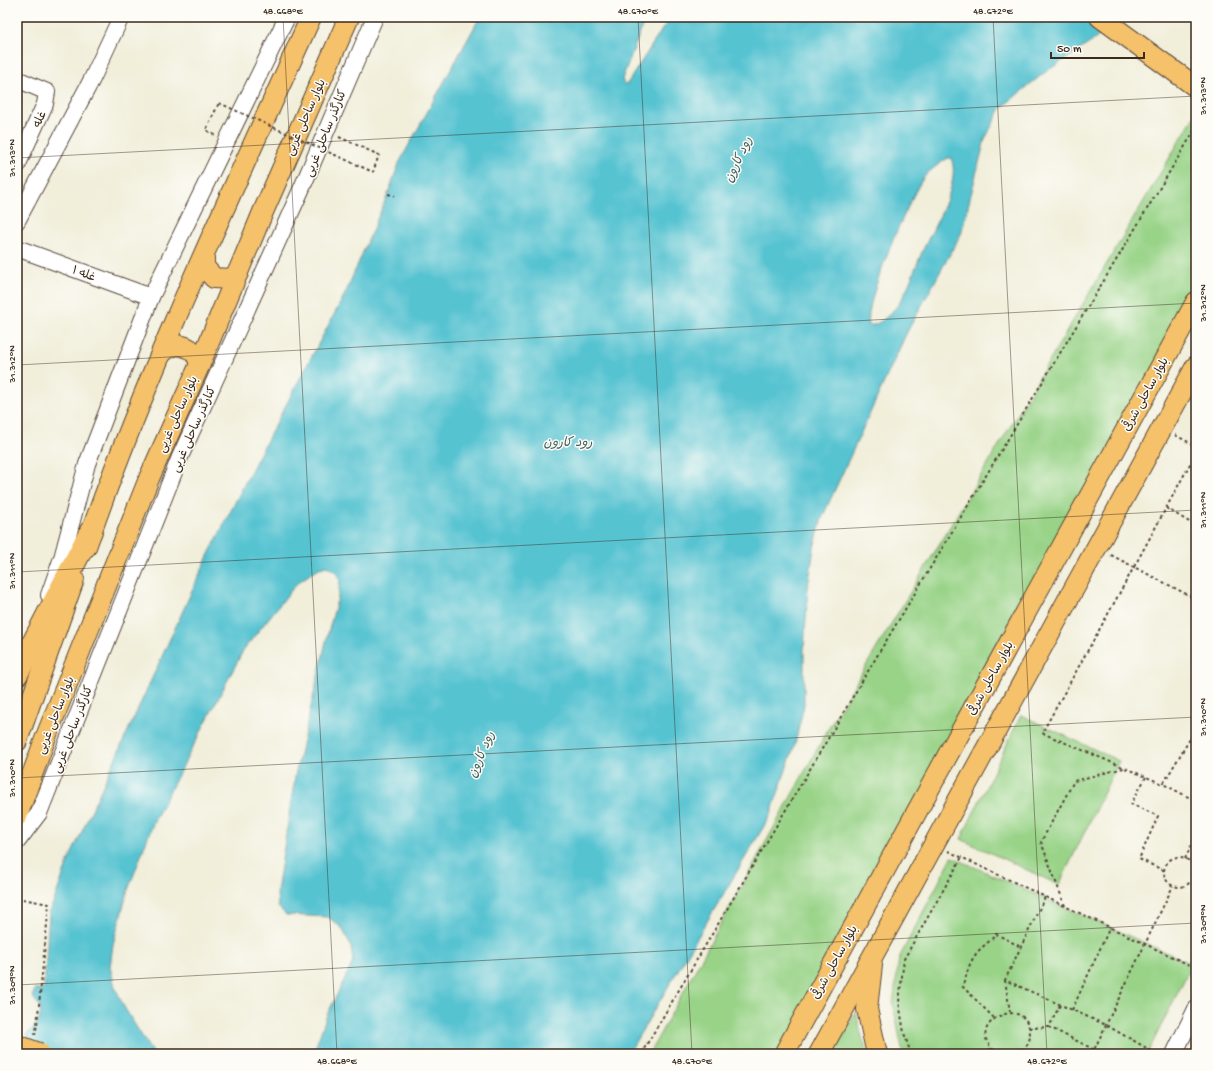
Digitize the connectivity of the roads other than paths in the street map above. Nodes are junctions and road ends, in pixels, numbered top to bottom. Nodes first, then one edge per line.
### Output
1 (121, 17) edge
2 (287, 17) edge
3 (311, 17) edge
4 (349, 17) edge
5 (375, 17) edge
6 (1100, 17) edge
7 (1121, 17) edge
8 (1196, 71) edge
9 (17, 79) edge
10 (1196, 87) edge
11 (24, 133) edge
12 (17, 166) edge
13 (17, 221) edge
14 (17, 248) edge
15 (204, 256) junction
16 (238, 273) junction
17 (152, 297) junction
18 (1196, 302) edge
19 (162, 353) junction
20 (200, 364) junction
21 (1196, 366) edge
22 (1112, 454) junction
23 (1139, 470) junction
24 (91, 531) junction
25 (29, 650) junction
26 (17, 674) edge
27 (17, 741) edge
28 (17, 816) edge
29 (17, 842) edge
30 (873, 956) junction
31 (1196, 1009) edge
32 (784, 1054) edge
33 (819, 1054) edge
34 (877, 1054) edge
35 (1174, 1054) edge

1 - 13 street
2 - 17 street
3 - 15 main road
4 - 16 main road, بلوار ساحلی غربی
5 - 29 street, کنارگذر ساحلی غربی
6 - 10 main road
7 - 8 main road
9 - 11 street, غله
11 - 12 street, غله
14 - 17 street, غله ۱
15 - 16 main road
15 - 19 main road
16 - 20 main road, بلوار ساحلی غربی
17 - 25 street
18 - 22 main road, بلوار ساحلی شرقی
19 - 20 main road
19 - 24 main road
20 - 28 main road, بلوار ساحلی غربی
21 - 23 main road
22 - 23 main road
22 - 32 main road, بلوار ساحلی شرقی
23 - 30 main road
24 - 25 highway
24 - 27 main road
25 - 26 highway
30 - 33 main road
30 - 34 main road
31 - 35 street

